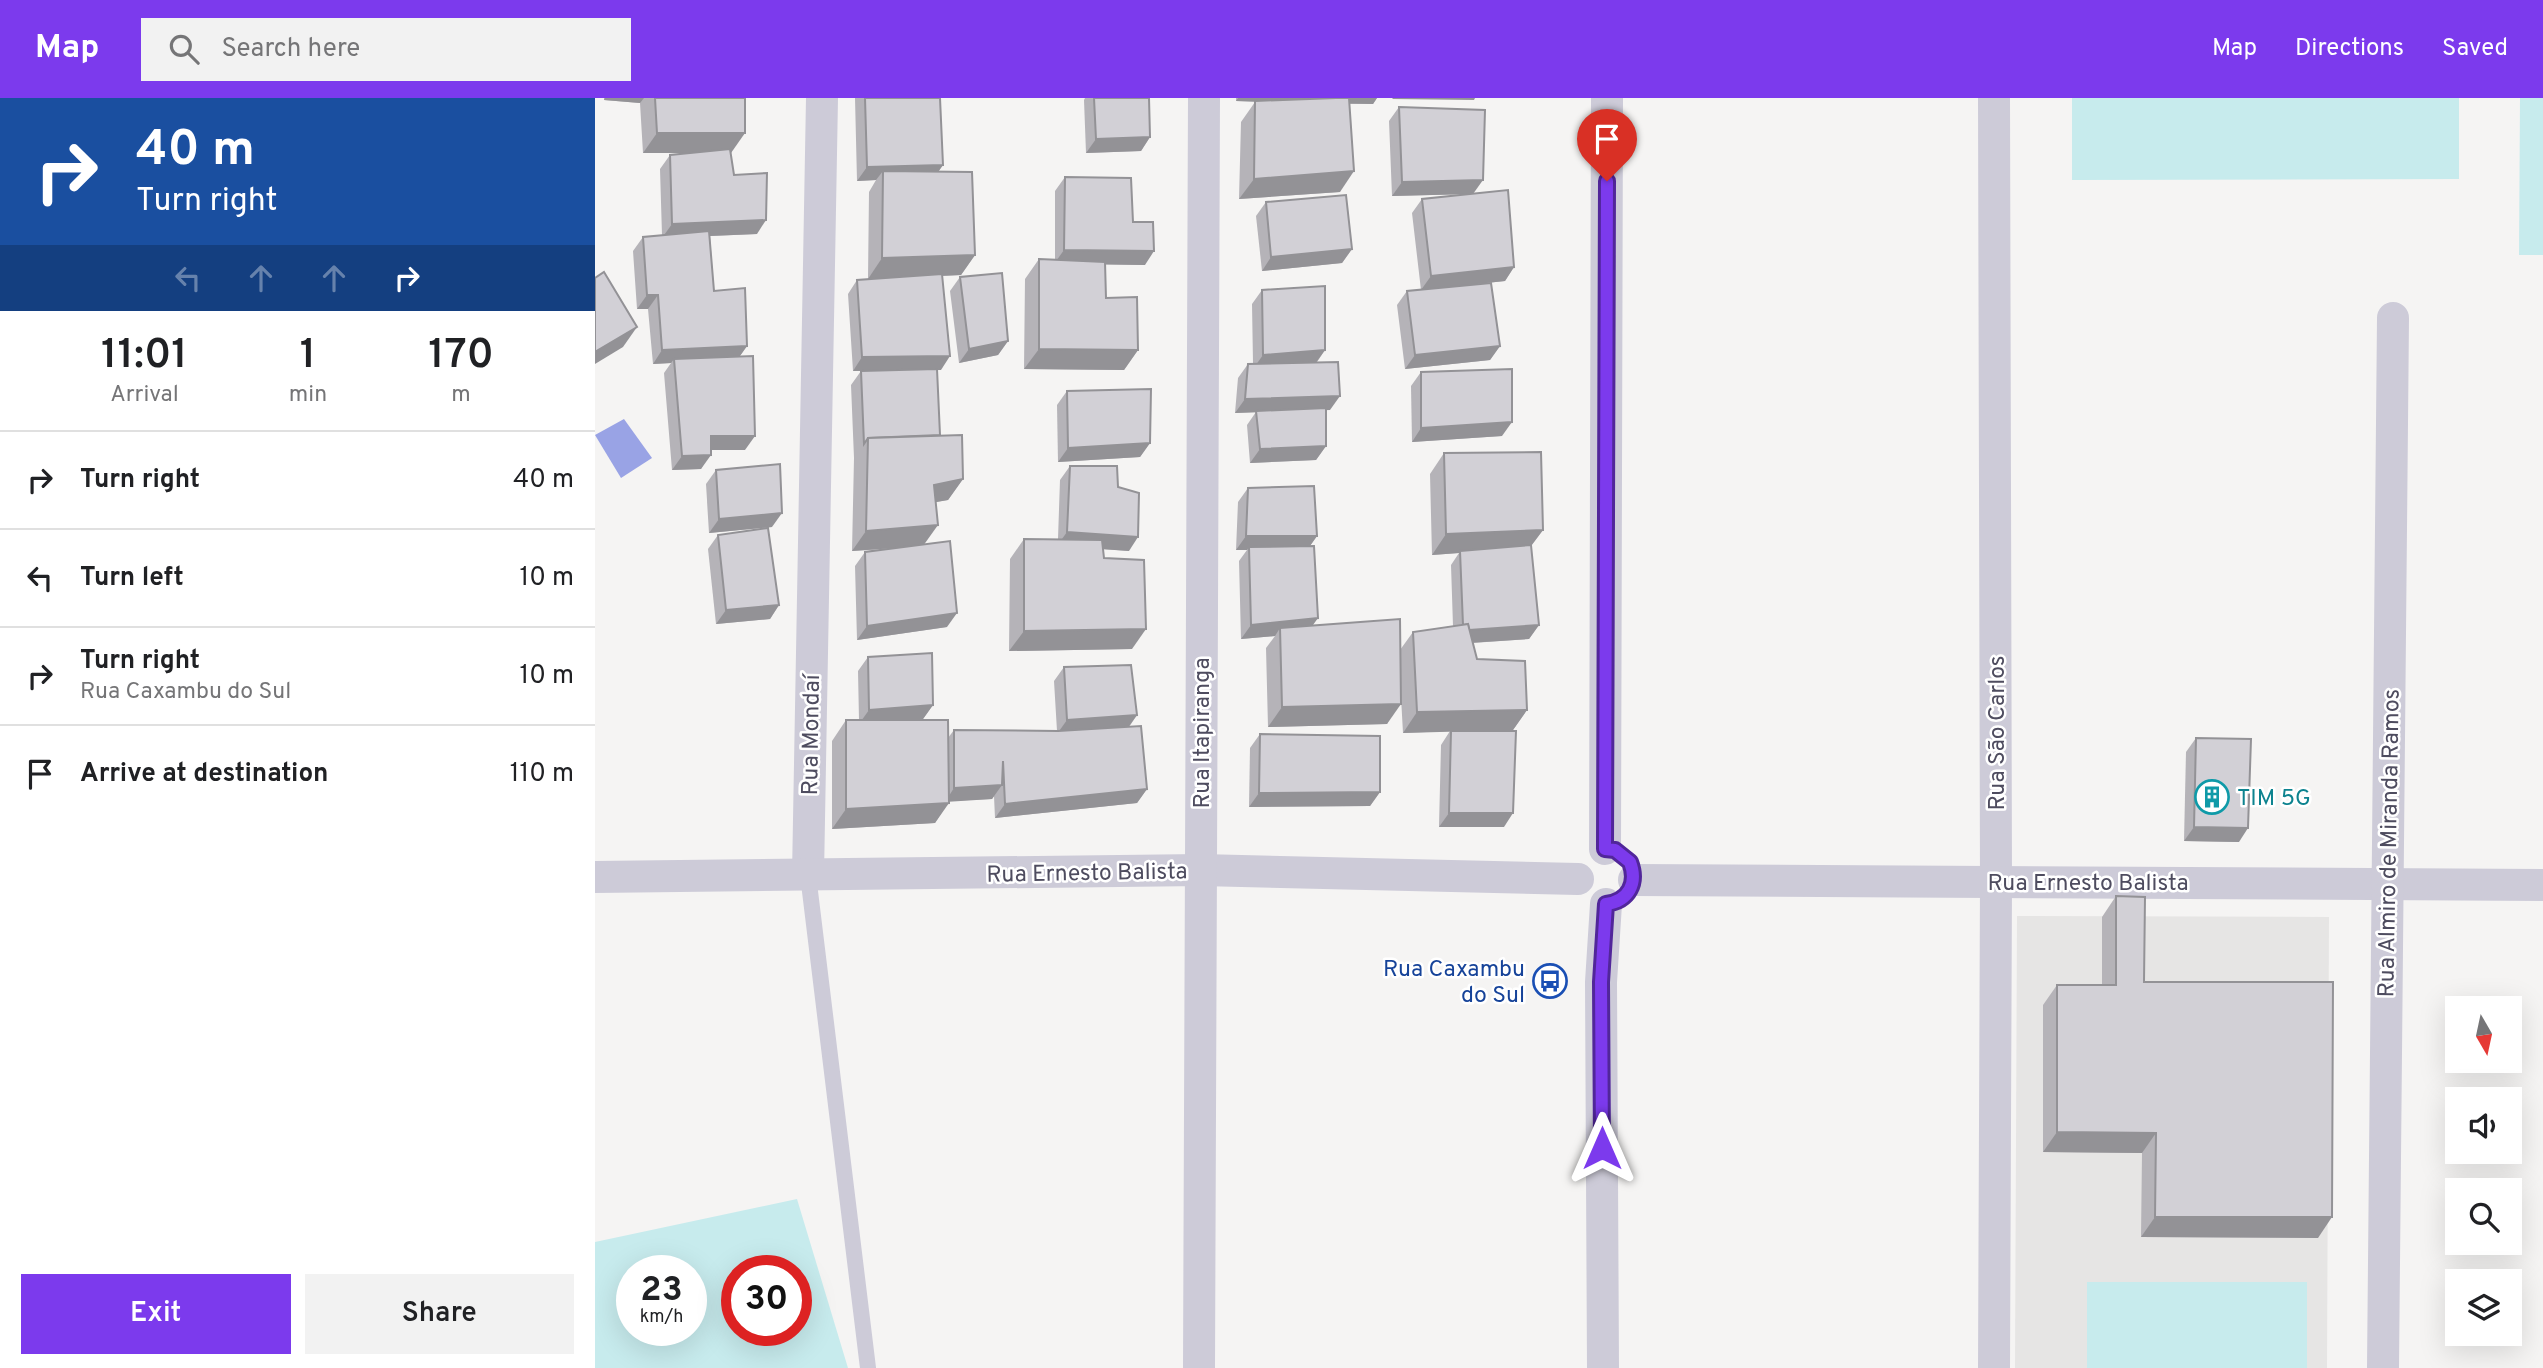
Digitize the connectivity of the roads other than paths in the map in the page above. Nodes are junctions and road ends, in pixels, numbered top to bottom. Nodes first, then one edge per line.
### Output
1 (822, 98) edge
2 (1204, 98) edge
3 (1607, 98) edge
4 (1994, 98) edge
5 (2393, 318) dead end
6 (1605, 849) junction
7 (1201, 870) junction
8 (808, 875) junction
9 (595, 877) edge
10 (1578, 879) junction
11 (1634, 880) junction
12 (1996, 882) junction
13 (2387, 884) junction
14 (2543, 885) edge
15 (1606, 904) junction
16 (868, 1368) edge
17 (1199, 1368) edge
18 (1603, 1368) edge
19 (1994, 1368) edge
20 (2383, 1368) edge

1 - 8 street, Rua Mondaí
2 - 7 street, Rua Itapiranga
3 - 6 street
4 - 12 street, Rua São Carlos
5 - 13 street, Rua Almiro de Miranda Ramos
6 - 10 street
6 - 11 street
7 - 8 street, Rua Ernesto Balista
7 - 10 street, Rua Ernesto Balista
7 - 17 street, Rua Itapiranga
8 - 9 street, Rua Ernesto Balista
8 - 16 lane, Rua Mondaí
10 - 15 street
11 - 12 street, Rua Ernesto Balista
11 - 15 street
12 - 13 street, Rua Ernesto Balista
12 - 19 street, Rua São Carlos
13 - 14 street, Rua Ernesto Balista
13 - 20 street, Rua Almiro de Miranda Ramos
15 - 18 street

